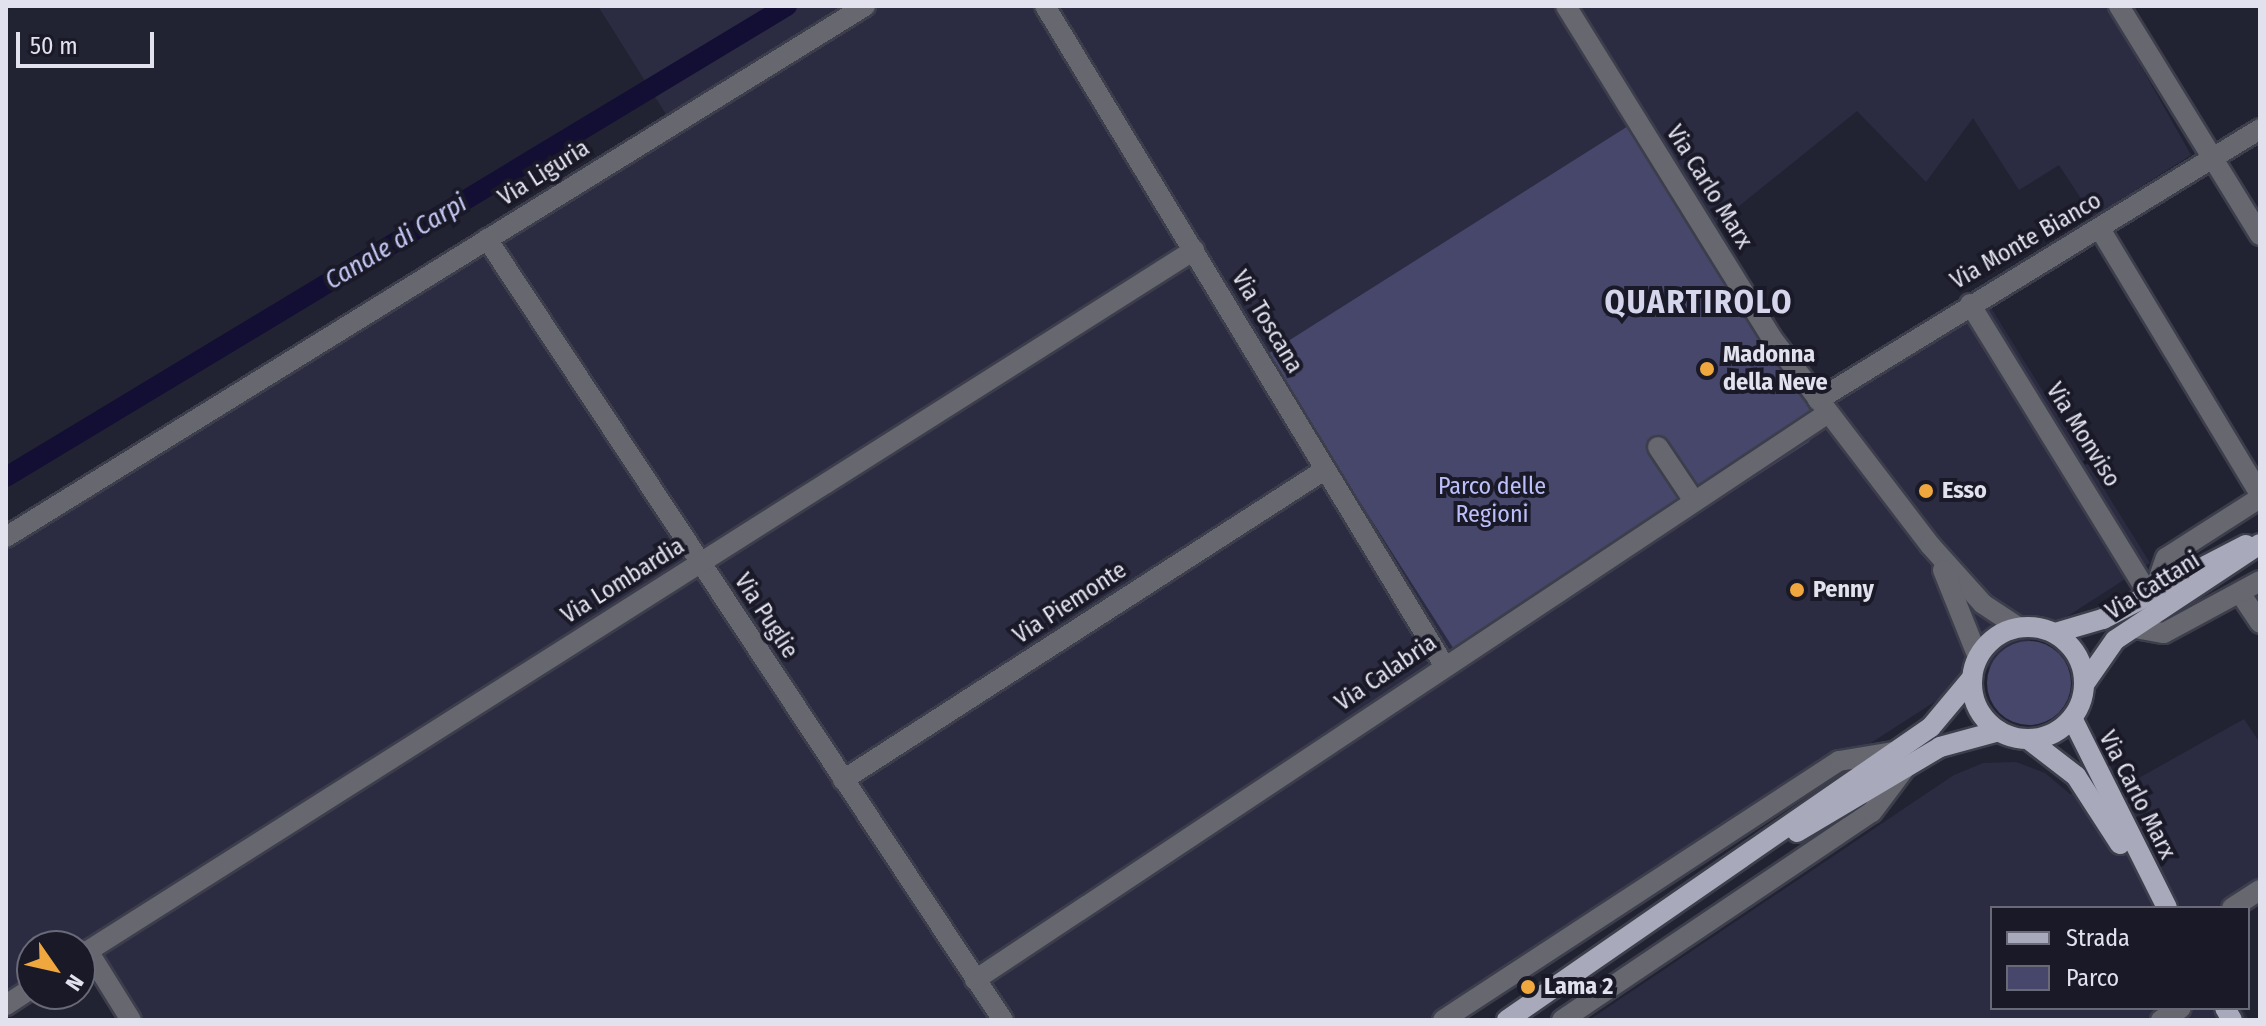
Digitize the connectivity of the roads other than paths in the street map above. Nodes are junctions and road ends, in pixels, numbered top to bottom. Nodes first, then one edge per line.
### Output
1 (865, 6) edge
2 (1045, 6) edge
3 (1566, 6) edge
4 (2119, 6) edge
5 (2260, 129) edge
6 (2212, 159) junction
7 (2100, 229) junction
8 (2260, 235) edge
9 (487, 239) junction
10 (1194, 250) junction
11 (1970, 304) junction
12 (1823, 406) junction
13 (1658, 447) dead end
14 (1326, 469) junction
15 (2260, 496) edge
16 (1694, 501) junction
17 (6, 537) edge
18 (2260, 538) edge
19 (2260, 544) edge
20 (1930, 545) junction
21 (700, 563) junction
22 (2260, 581) edge
23 (2240, 593) junction
24 (2152, 594) junction
25 (2260, 623) edge
26 (2018, 627) junction
27 (2135, 628) junction
28 (2055, 633) junction
29 (1978, 657) junction
30 (1444, 665) junction
31 (1972, 678) junction
32 (2085, 683) junction
33 (2072, 718) junction
34 (1999, 731) junction
35 (2028, 739) junction
36 (1901, 759) junction
37 (843, 780) junction
38 (2260, 890) edge
39 (2163, 901) edge
40 (2235, 906) edge
41 (96, 945) edge
42 (96, 970) edge
43 (975, 980) junction
44 (131, 1020) edge
45 (1003, 1020) edge
46 (1443, 1020) edge
47 (1507, 1020) edge
48 (1562, 1020) edge

1 - 9 street, Via Liguria
2 - 10 street, Via Toscana
3 - 12 street, Via Carlo Marx
4 - 6 street
5 - 6 street, Via Monte Bianco
6 - 7 street, Via Monte Bianco
6 - 8 street
7 - 11 street, Via Monte Bianco
7 - 15 street
9 - 17 street, Via Liguria
9 - 21 street, Via Puglie
10 - 14 street, Via Toscana
10 - 21 street, Via Lombardia
11 - 12 street, Via Monte Bianco
11 - 24 street, Via Monviso
12 - 16 street, Via Calabria
12 - 20 street, Via Carlo Marx
13 - 16 street
14 - 30 street, Via Toscana
14 - 37 street, Via Piemonte
15 - 24 street
16 - 30 street, Via Calabria
18 - 24 main road, Via Cattani
19 - 27 main road, Via Cattani
20 - 26 street, Via Carlo Marx
20 - 29 street, Via Carlo Marx
21 - 37 street, Via Puglie
21 - 41 street, Via Lombardia
22 - 23 street
23 - 25 street
23 - 27 street
24 - 28 main road, Via Cattani
26 - 28 main road, Via Carlo Marx
26 - 29 main road
27 - 32 main road, Via Cattani
28 - 32 main road
29 - 31 main road
30 - 43 street, Via Calabria
31 - 34 main road
31 - 36 main road
32 - 33 main road, Via Carlo Marx
33 - 35 main road, Via Carlo Marx
33 - 39 main road, Via Carlo Marx
34 - 35 main road, Via Carlo Marx
34 - 36 main road
35 - 39 main road, Via Carlo Marx
36 - 46 street
36 - 47 main road
36 - 48 street
37 - 43 street, Via Puglie
38 - 40 street
42 - 44 street
43 - 45 street, Via Puglie

